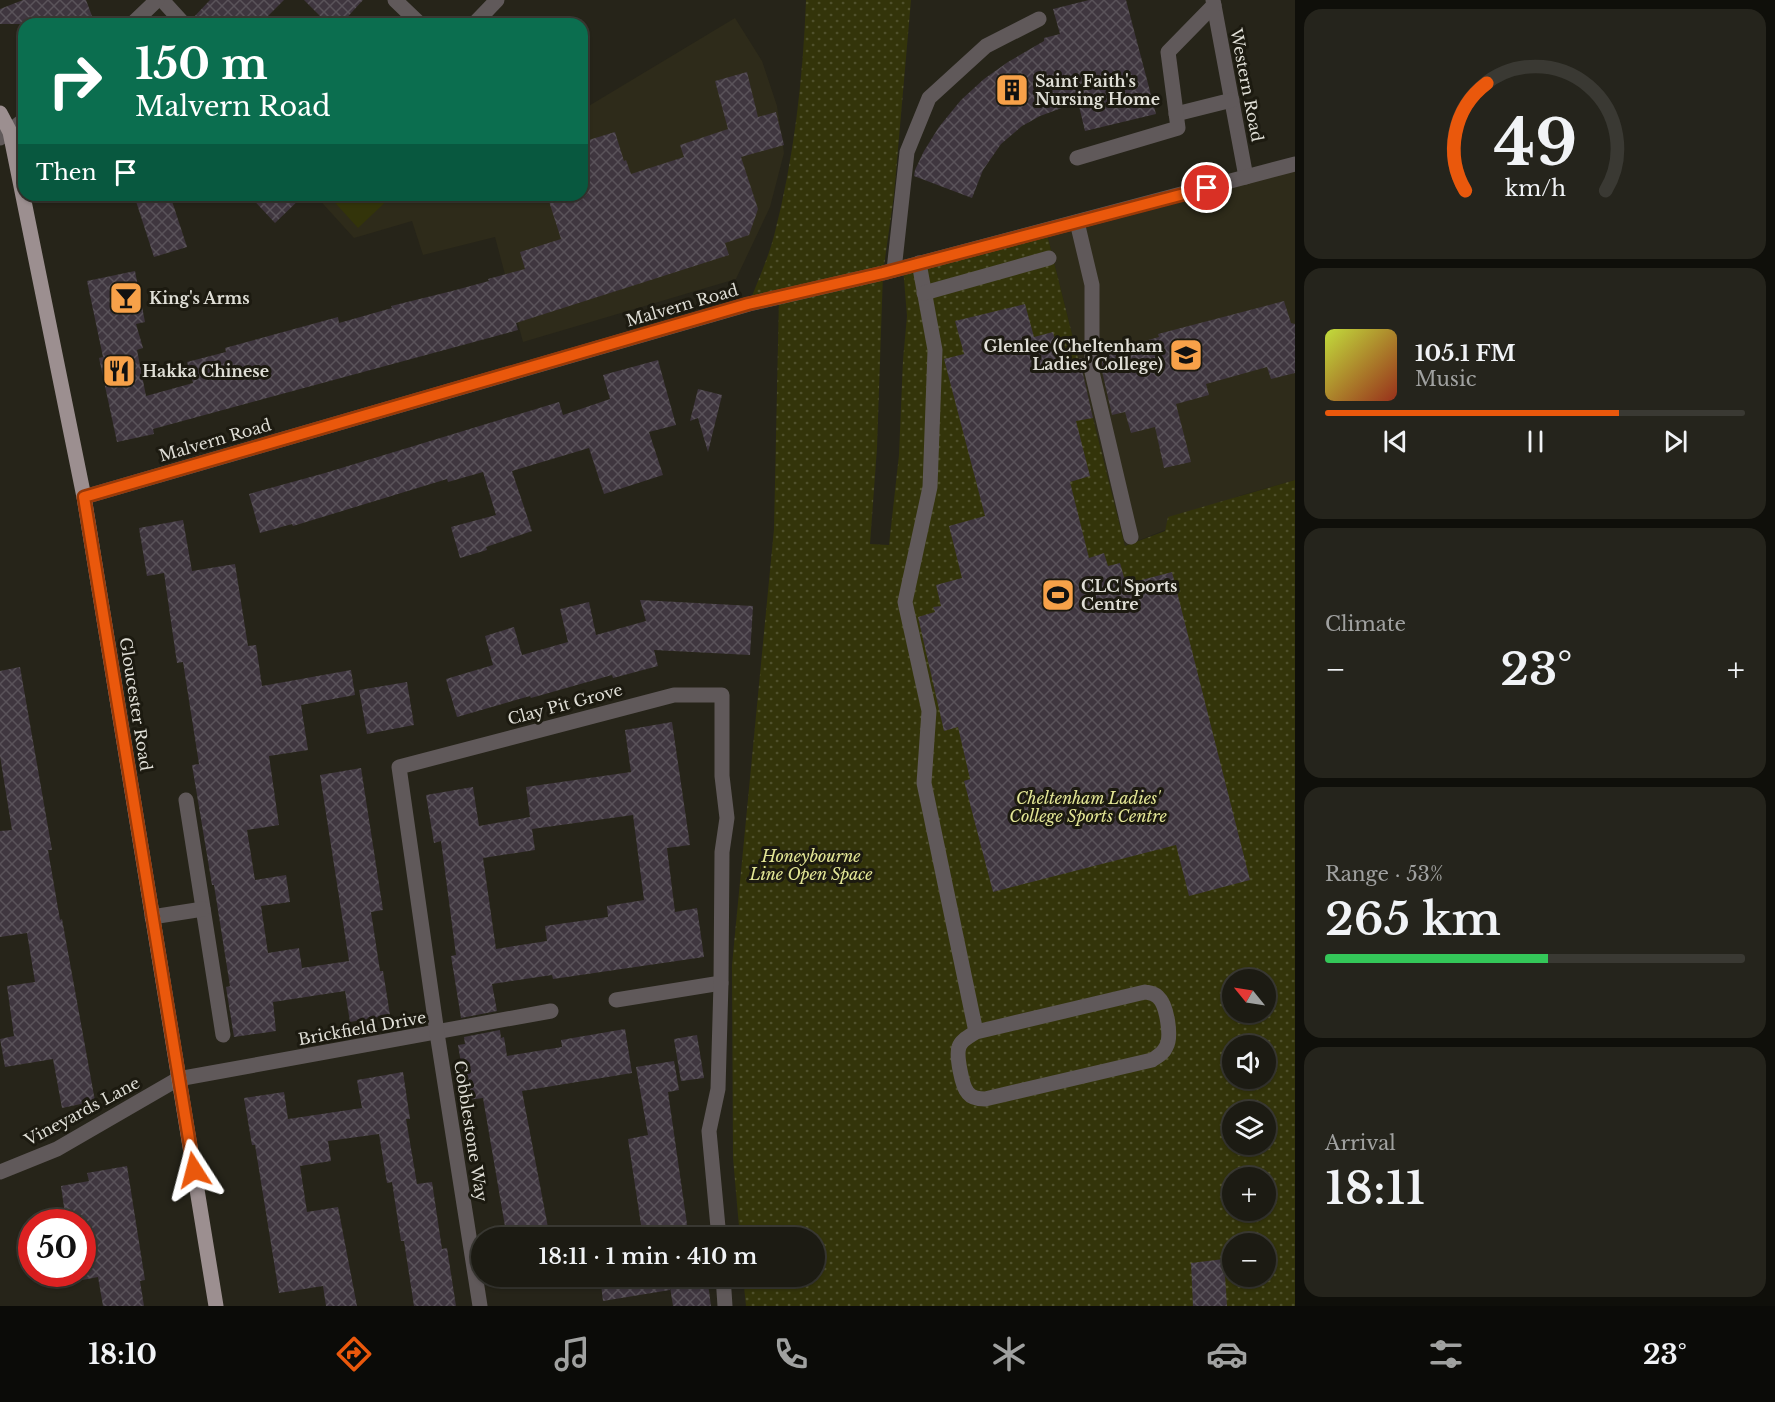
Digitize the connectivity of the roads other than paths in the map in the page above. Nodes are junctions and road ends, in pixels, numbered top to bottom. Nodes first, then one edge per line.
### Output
1 (157, 0) edge
2 (162, 0) edge
3 (395, 0) edge
4 (497, 0) edge
5 (1214, 2) edge
6 (138, 18) edge
7 (178, 18) edge
8 (414, 18) edge
9 (480, 18) edge
10 (1040, 19) dead end
11 (1232, 100) junction
12 (0, 113) edge
13 (1176, 114) junction
14 (18, 125) edge
15 (5, 135) edge
16 (1077, 158) dead end
17 (1295, 164) edge
18 (1246, 177) junction
19 (18, 195) edge
20 (19, 201) edge
21 (1077, 222) junction
22 (1028, 235) junction
23 (919, 263) junction
24 (894, 270) junction
25 (924, 293) junction
26 (84, 497) junction
27 (1131, 537) dead end
28 (186, 800) dead end
29 (203, 909) junction
30 (152, 917) junction
31 (722, 983) junction
32 (616, 1000) dead end
33 (551, 1011) dead end
34 (976, 1032) junction
35 (437, 1033) junction
36 (223, 1035) dead end
37 (178, 1079) junction
38 (0, 1172) edge
39 (718, 1227) edge
40 (724, 1287) edge
41 (216, 1306) edge
42 (480, 1306) edge
43 (725, 1306) edge

1 - 6 street
2 - 7 street
3 - 8 street
4 - 9 street
5 - 11 street, Western Road
5 - 13 street
10 - 24 street
11 - 13 street
11 - 18 street, Western Road
12 - 15 main road, Gloucester Road
13 - 16 street
14 - 15 street
15 - 19 main road, Gloucester Road
17 - 18 street, Malvern Road
18 - 21 street, Malvern Road
20 - 26 main road, Gloucester Road
21 - 22 street, Malvern Road
21 - 27 street
22 - 23 street, Malvern Road
22 - 25 street
23 - 24 street, Malvern Road
23 - 25 street
24 - 26 street, Malvern Road
25 - 34 street
26 - 30 main road, Gloucester Road
28 - 29 street
29 - 30 street
29 - 36 street
30 - 37 main road, Gloucester Road
31 - 32 street
31 - 35 street, Clay Pit Grove
31 - 39 street
33 - 35 street, Brickfield Drive
34 - 34 street
35 - 37 street, Brickfield Drive
35 - 42 street, Cobblestone Way
37 - 38 street, Vineyards Lane
37 - 41 main road, Gloucester Road
40 - 43 street

